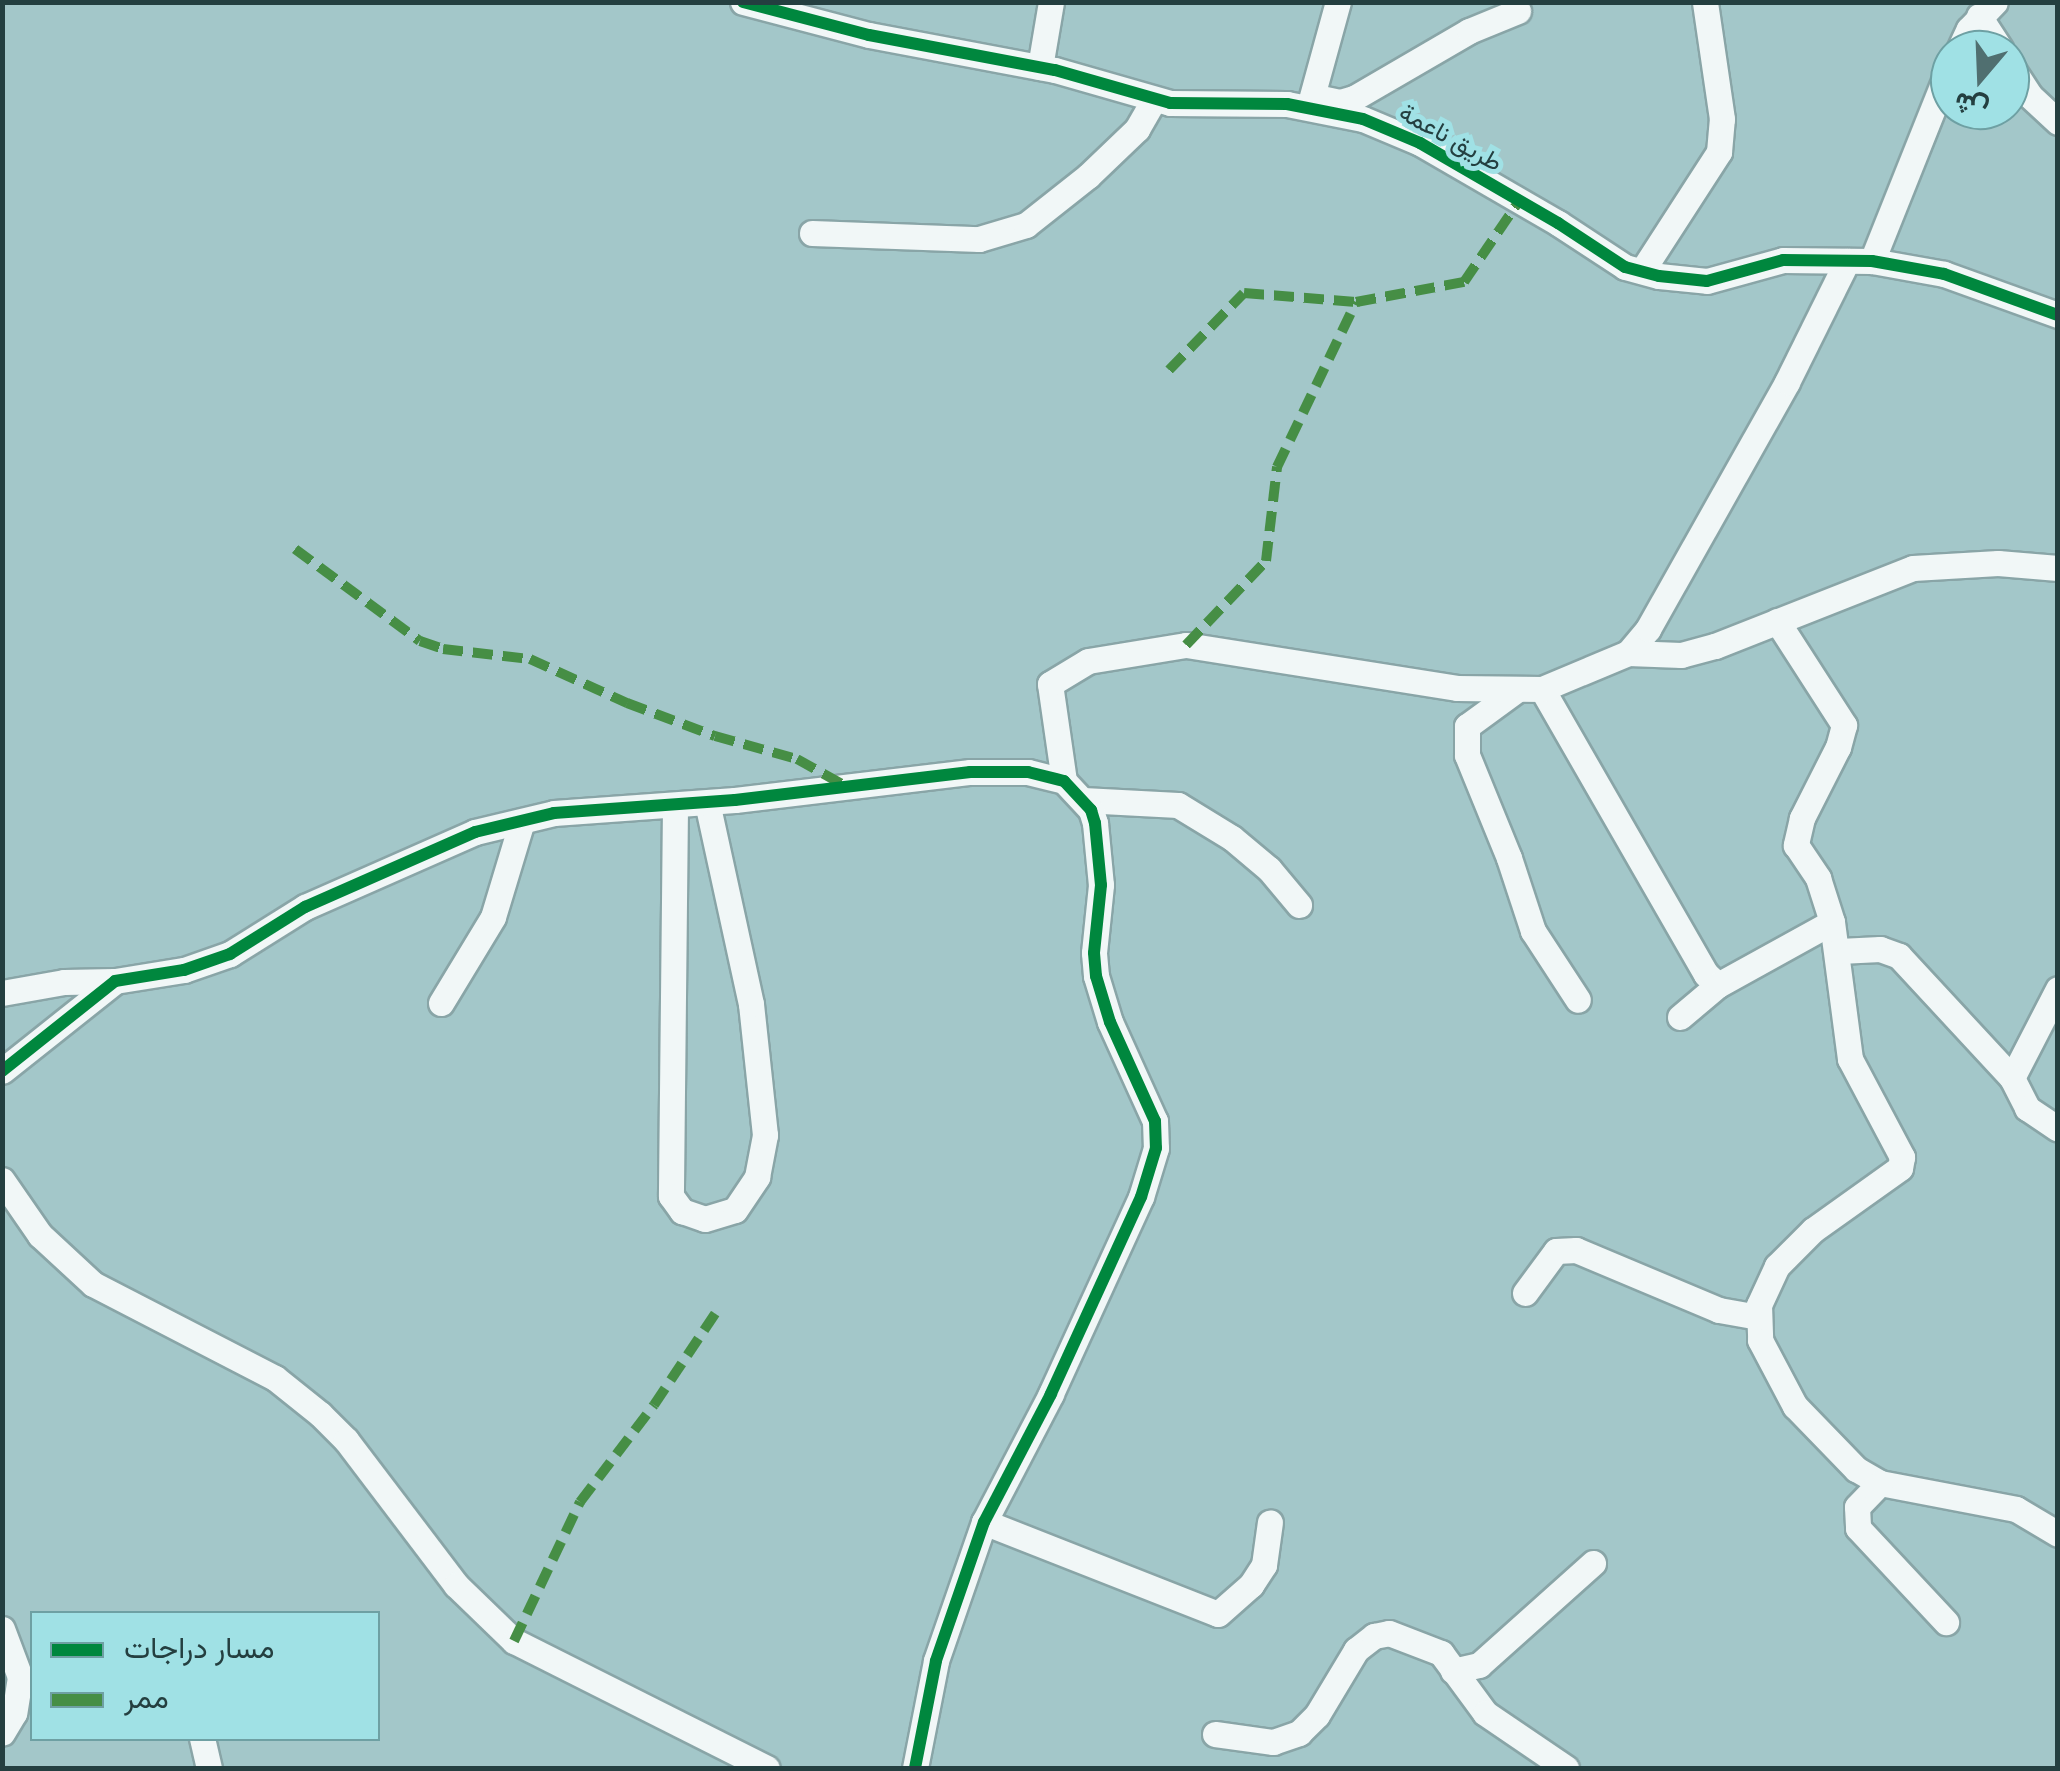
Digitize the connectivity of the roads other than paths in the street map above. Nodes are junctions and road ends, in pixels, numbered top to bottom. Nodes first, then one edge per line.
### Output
1 (743, 2) edge
2 (1051, 2) edge
3 (1338, 2) edge
4 (1706, 2) edge
5 (1987, 9) edge
6 (1518, 11) dead end
7 (1972, 30) edge
8 (1040, 67) junction
9 (2030, 96) edge
10 (1310, 99) junction
11 (1154, 100) junction
12 (1930, 109) edge
13 (2058, 122) edge
14 (812, 233) dead end
15 (1860, 261) junction
16 (1642, 271) junction
17 (2058, 315) edge
18 (2058, 568) edge
19 (1777, 621) junction
20 (1628, 653) junction
21 (1530, 689) junction
22 (1064, 782) junction
23 (1083, 800) junction
24 (707, 803) junction
25 (675, 806) junction
26 (522, 820) junction
27 (1299, 905) dead end
28 (1832, 922) junction
29 (1839, 951) junction
30 (115, 980) junction
31 (1718, 985) junction
32 (2058, 989) edge
33 (2, 993) edge
34 (1578, 1000) dead end
35 (441, 1003) dead end
36 (1680, 1018) dead end
37 (2, 1072) edge
38 (2012, 1078) junction
39 (2058, 1129) edge
40 (2, 1180) edge
41 (1525, 1293) dead end
42 (1758, 1317) junction
43 (1880, 1483) junction
44 (984, 1522) junction
45 (1270, 1522) dead end
46 (2058, 1534) edge
47 (1594, 1563) dead end
48 (1946, 1622) dead end
49 (2, 1629) edge
50 (1453, 1671) junction
51 (2, 1732) edge
52 (1214, 1734) dead end
53 (203, 1741) edge
54 (209, 1768) edge
55 (767, 1768) edge
56 (915, 1768) edge
57 (1566, 1768) edge

1 - 8 street, طريق ناعمة
2 - 8 street
3 - 10 street
4 - 16 street
5 - 7 street
6 - 10 street
8 - 11 street, طريق ناعمة
9 - 13 street
10 - 11 street, طريق ناعمة
10 - 16 street, طريق ناعمة
11 - 14 street
12 - 15 street
15 - 16 street, طريق ناعمة
15 - 17 street, طريق ناعمة
15 - 20 street
18 - 19 street
19 - 20 street
19 - 28 street
20 - 21 street
21 - 22 street
21 - 31 street
21 - 34 street
22 - 23 street
22 - 24 street
23 - 27 street
23 - 44 street
24 - 25 street
24 - 25 street
25 - 26 street
26 - 30 street
26 - 35 street
28 - 29 street
28 - 31 street
29 - 38 street
29 - 42 street
30 - 33 street
30 - 37 street
31 - 36 street
32 - 38 street
38 - 39 street
40 - 55 street
41 - 42 street
42 - 43 street
43 - 46 street
43 - 48 street
44 - 45 street
44 - 56 street
47 - 50 street
49 - 51 street
50 - 52 street
50 - 57 street
53 - 54 street

